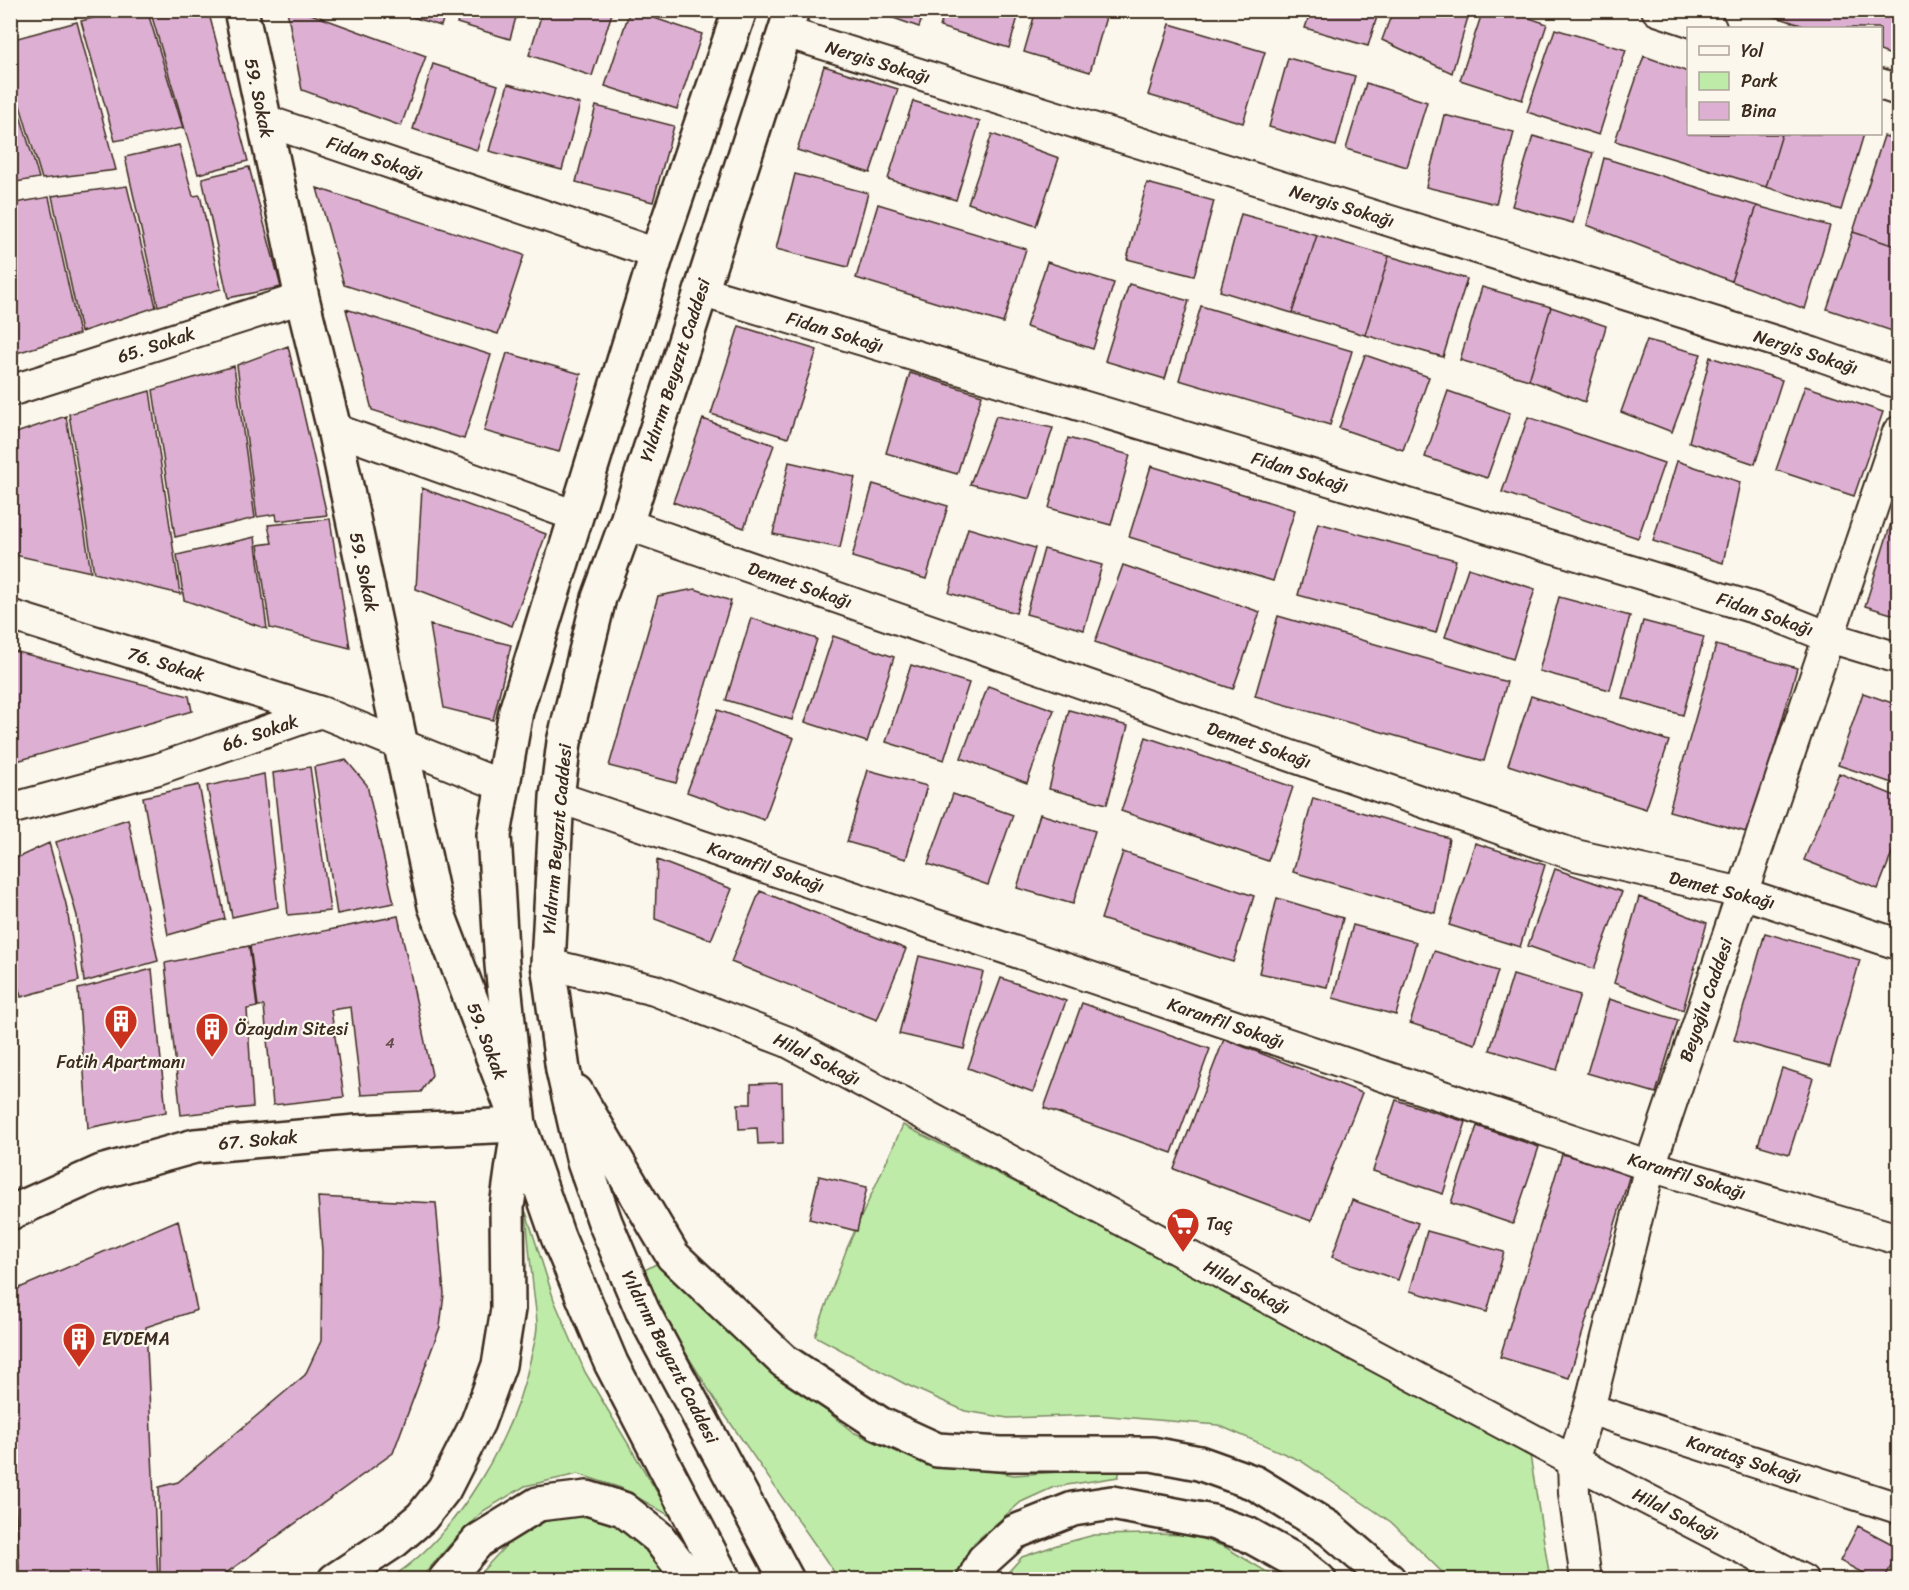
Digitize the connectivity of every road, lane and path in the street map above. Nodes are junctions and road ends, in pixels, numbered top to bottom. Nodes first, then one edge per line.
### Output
1 (241, 10) edge
2 (740, 10) edge
3 (1657, 10) edge
4 (788, 22) edge
5 (1708, 27) edge
6 (1882, 84) edge
7 (1899, 90) edge
8 (264, 120) junction
9 (657, 254) junction
10 (700, 291) junction
11 (302, 298) junction
12 (1899, 383) edge
13 (10, 391) edge
14 (334, 429) junction
15 (1899, 432) edge
16 (576, 516) junction
17 (626, 524) junction
18 (10, 615) edge
19 (1829, 637) junction
20 (1899, 658) edge
21 (321, 712) junction
22 (400, 743) junction
23 (502, 786) junction
24 (557, 797) junction
25 (10, 809) edge
26 (1742, 893) junction
27 (1899, 944) edge
28 (548, 964) junction
29 (563, 1070) junction
30 (519, 1125) junction
31 (1650, 1166) junction
32 (10, 1213) edge
33 (1899, 1239) edge
34 (1589, 1409) junction
35 (1573, 1461) junction
36 (1899, 1508) edge
37 (335, 1580) edge
38 (445, 1580) edge
39 (691, 1580) edge
40 (724, 1580) edge
41 (787, 1580) edge
42 (974, 1580) edge
43 (1319, 1580) edge
44 (1389, 1580) edge
45 (1586, 1580) edge
46 (1803, 1580) edge

1 - 8 main road, 59. Sokak
2 - 9 main road
3 - 5 street
4 - 10 main road, Yıldırım Beyazıt Caddesi
4 - 12 street, Nergis Sokağı
6 - 7 street
8 - 9 street, Fidan Sokağı
8 - 11 main road, 59. Sokak
9 - 16 main road
10 - 17 main road, Yıldırım Beyazıt Caddesi
10 - 19 street, Fidan Sokağı
11 - 13 street, 65. Sokak
11 - 14 main road, 59. Sokak
14 - 16 street
14 - 22 main road, 59. Sokak
15 - 19 street, Beyoğlu Caddesi
16 - 23 main road
17 - 24 main road, Yıldırım Beyazıt Caddesi
17 - 26 street, Demet Sokağı
18 - 21 street, 76. Sokak
19 - 20 street, Fidan Sokağı
19 - 26 street, Beyoğlu Caddesi
21 - 22 street, 66. Sokak
21 - 25 street, 66. Sokak
22 - 23 street, 66. Sokak
22 - 30 main road, 59. Sokak
23 - 30 main road
24 - 28 main road, Yıldırım Beyazıt Caddesi
24 - 31 street, Karanfil Sokağı
26 - 27 street, Demet Sokağı
26 - 31 street, Beyoğlu Caddesi
28 - 29 main road, Yıldırım Beyazıt Caddesi
28 - 35 street, Hilal Sokağı
29 - 41 main road, Yıldırım Beyazıt Caddesi
29 - 44 main road
30 - 32 main road, 67. Sokak
30 - 37 main road
30 - 40 main road
31 - 33 street, Karanfil Sokağı
31 - 34 street, Beyoğlu Caddesi
34 - 35 street, Beyoğlu Caddesi
34 - 36 street, Karataş Sokağı
35 - 45 street, Beyoğlu Caddesi
35 - 46 street, Hilal Sokağı
38 - 39 main road
42 - 43 main road

